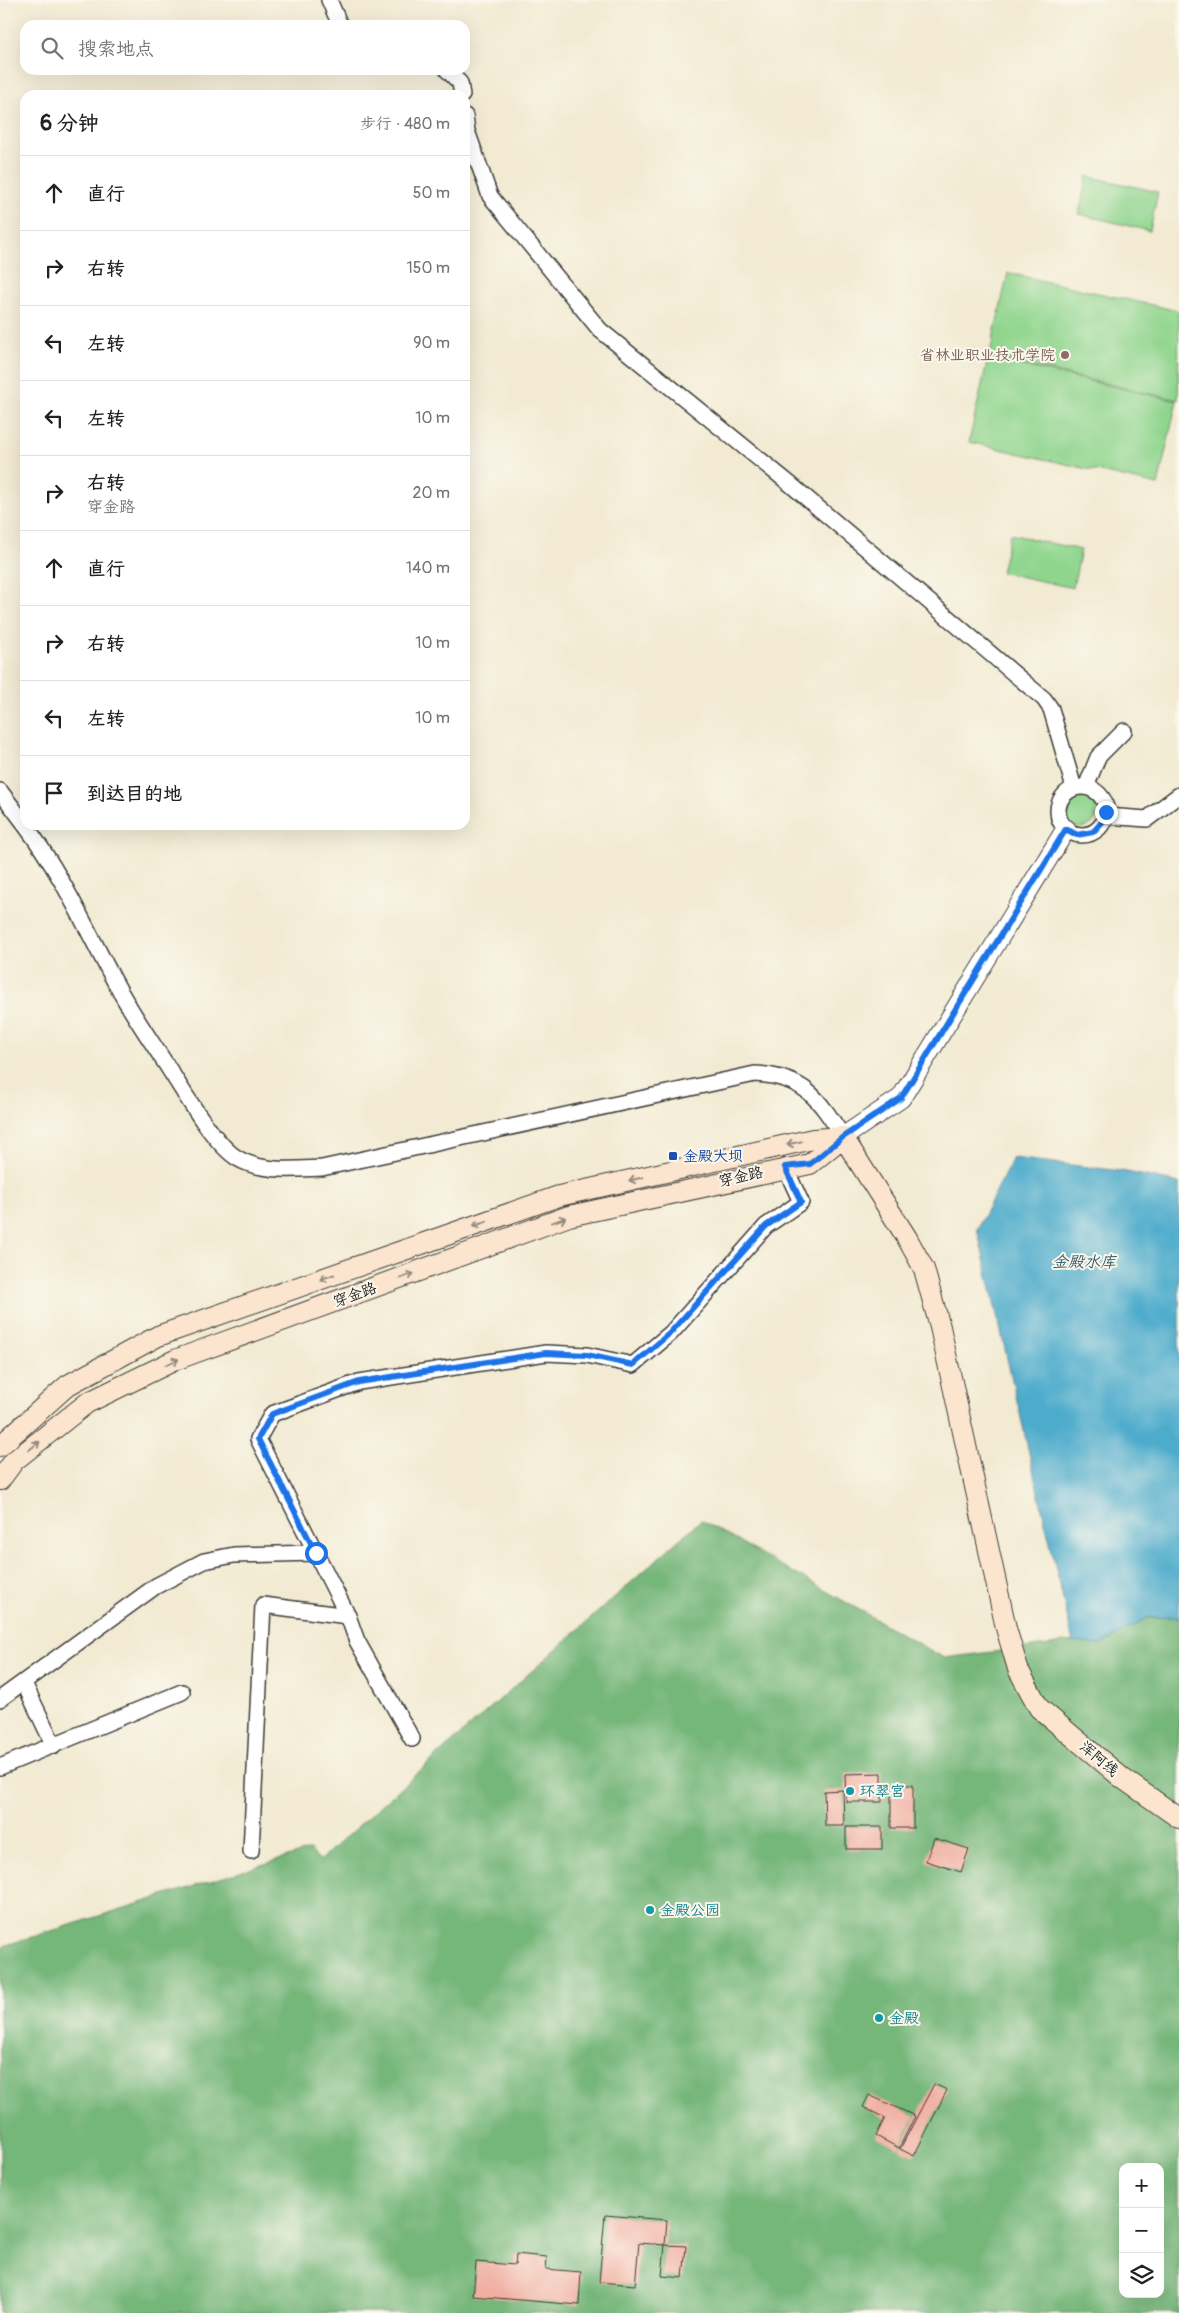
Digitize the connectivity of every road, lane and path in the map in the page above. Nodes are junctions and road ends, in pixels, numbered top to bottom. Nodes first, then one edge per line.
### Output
1 (329, 0) edge
2 (338, 20) edge
3 (452, 75) edge
4 (461, 90) edge
5 (470, 139) edge
6 (1124, 731) dead end
7 (1080, 788) junction
8 (0, 791) edge
9 (1179, 795) edge
10 (1106, 816) junction
11 (20, 818) edge
12 (1066, 829) junction
13 (29, 830) edge
14 (843, 1137) junction
15 (785, 1167) junction
16 (0, 1446) edge
17 (0, 1480) edge
18 (316, 1553) junction
19 (348, 1616) junction
20 (24, 1683) junction
21 (182, 1692) dead end
22 (0, 1699) edge
23 (412, 1738) dead end
24 (54, 1746) junction
25 (0, 1767) edge
26 (1179, 1818) edge
27 (251, 1851) dead end

1 - 2 street
3 - 4 street
5 - 7 street
6 - 7 street
7 - 10 street
7 - 12 street
8 - 11 street
9 - 10 street
10 - 12 street
12 - 14 street
13 - 14 street
14 - 15 main road, 穿金路
14 -> 16 main road, 穿金路
14 - 26 main road, 浑阿线
17 -> 15 main road, 穿金路
15 - 18 street
18 - 19 street
18 - 20 street
19 - 23 street
19 - 27 street
20 - 22 street
20 - 24 street
21 - 24 street
24 - 25 street

